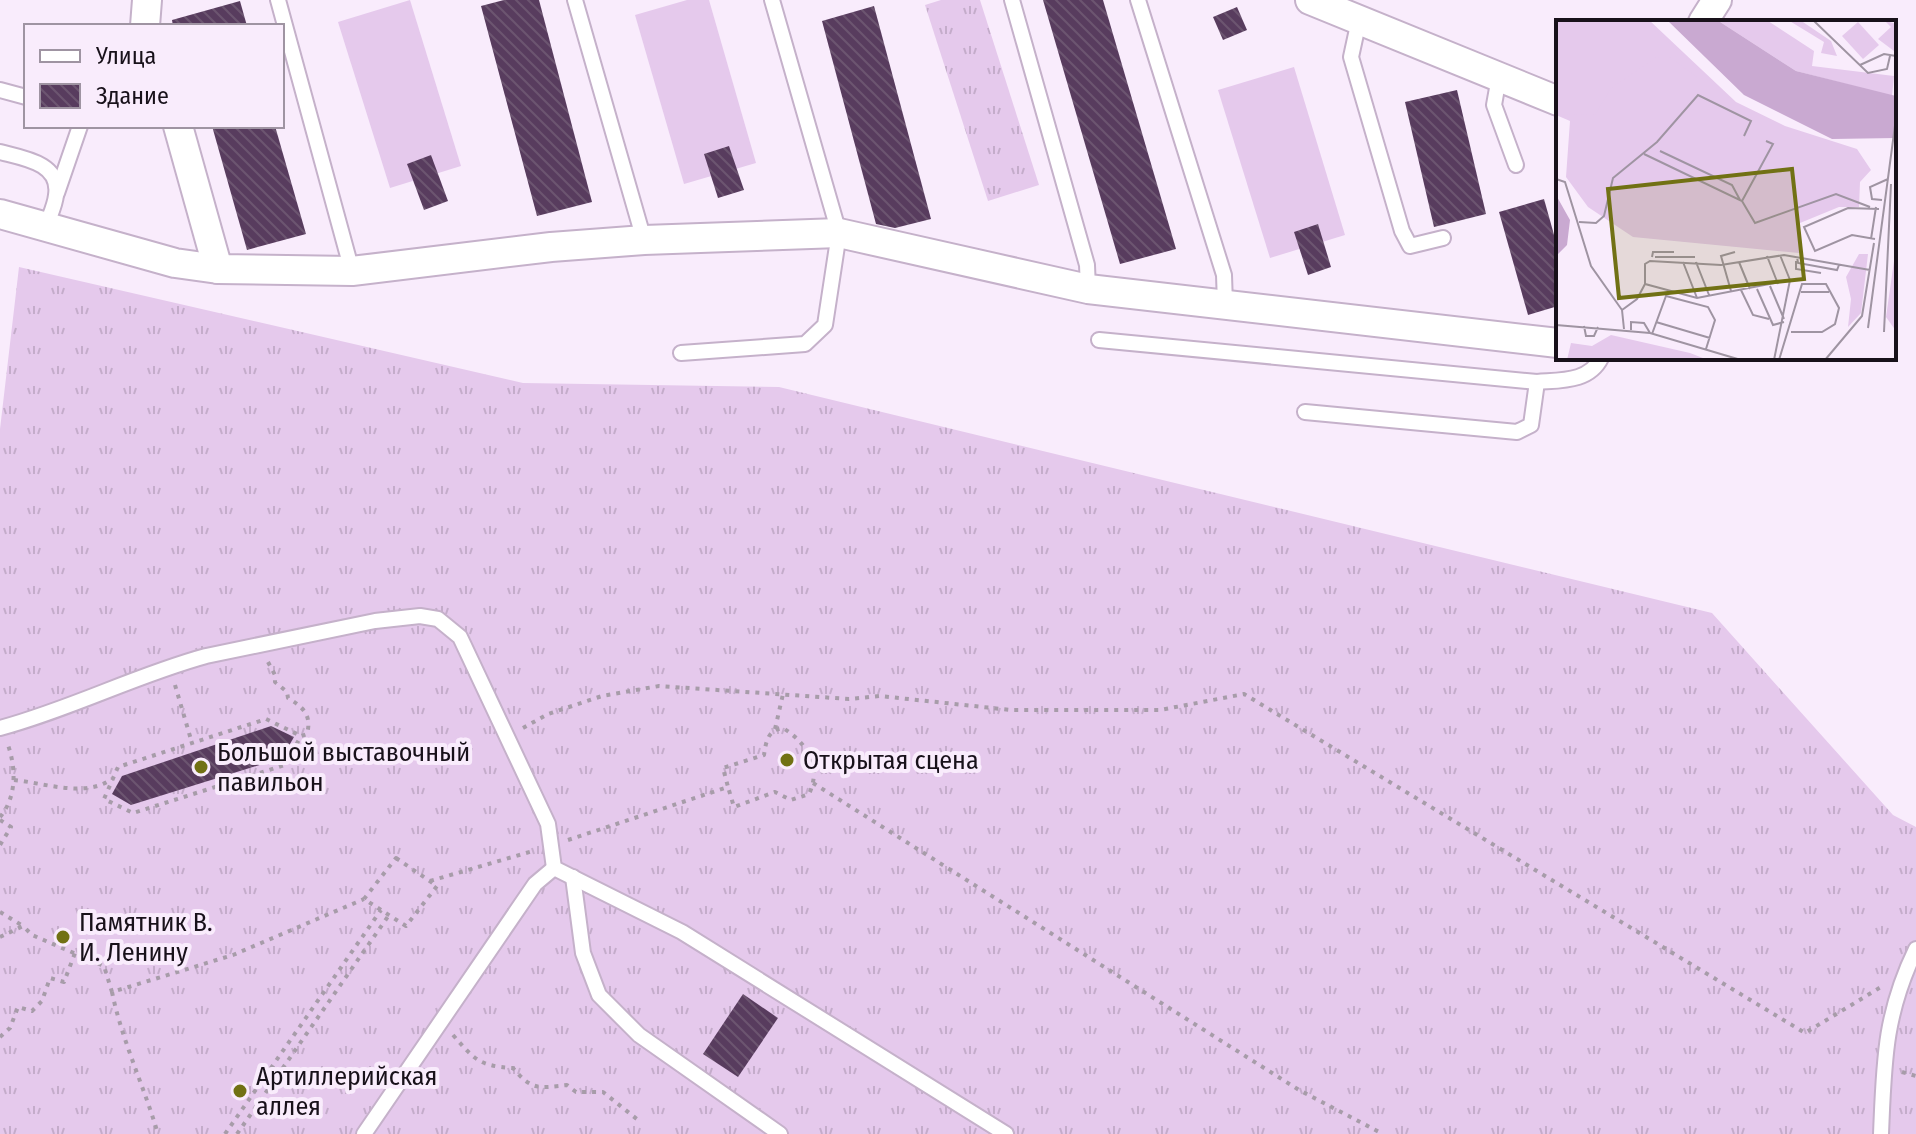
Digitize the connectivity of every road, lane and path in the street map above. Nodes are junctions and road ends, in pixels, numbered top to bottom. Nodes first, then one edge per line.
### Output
1 (147, 0) edge
2 (278, 0) edge
3 (575, 0) edge
4 (772, 0) edge
5 (1012, 0) edge
6 (1138, 0) edge
7 (1310, 0) edge
8 (1717, 0) edge
9 (1359, 20) junction
10 (1704, 20) edge
11 (145, 24) edge
12 (1499, 77) junction
13 (0, 90) edge
14 (24, 96) edge
15 (1556, 100) edge
16 (79, 128) edge
17 (179, 128) edge
18 (0, 152) edge
19 (1516, 165) dead end
20 (57, 193) junction
21 (0, 214) edge
22 (46, 227) junction
23 (839, 233) junction
24 (1443, 238) dead end
25 (644, 240) junction
26 (218, 269) junction
27 (352, 271) junction
28 (1088, 289) junction
29 (1225, 304) junction
30 (1099, 340) dead end
31 (1556, 343) edge
32 (681, 353) dead end
33 (1600, 360) edge
34 (1537, 382) junction
35 (1305, 412) dead end
36 (262, 644) junction
37 (169, 667) junction
38 (783, 694) junction
39 (1, 727) edge
40 (775, 729) junction
41 (301, 736) junction
42 (507, 737) junction
43 (192, 743) junction
44 (112, 779) junction
45 (14, 780) junction
46 (813, 783) junction
47 (728, 787) junction
48 (0, 818) edge
49 (0, 845) edge
50 (553, 846) junction
51 (554, 868) junction
52 (573, 877) junction
53 (430, 881) junction
54 (364, 899) junction
55 (381, 910) junction
56 (0, 912) edge
57 (389, 915) junction
58 (23, 926) junction
59 (0, 937) edge
60 (1916, 949) edge
61 (75, 953) junction
62 (1905, 973) junction
63 (112, 992) junction
64 (441, 1022) junction
65 (0, 1037) edge
66 (638, 1120) dead end
67 (158, 1134) edge
68 (225, 1134) edge
69 (237, 1134) edge
70 (364, 1134) edge
71 (780, 1134) edge
72 (1006, 1134) edge
73 (1383, 1134) edge
74 (1881, 1134) edge

1 - 11 street
2 - 27 lane
3 - 25 lane
4 - 23 lane
5 - 28 lane
6 - 29 lane
7 - 9 street
8 - 10 street
9 - 12 street
9 - 24 lane
12 - 15 street
12 - 19 lane
13 - 14 lane
16 - 20 lane
17 - 26 street
18 - 20 lane
20 - 22 lane
21 - 22 street
22 - 26 street
23 - 25 street
23 - 28 street
23 - 32 lane
25 - 27 street
26 - 27 street
28 - 29 street
29 - 31 street
30 - 34 lane
33 - 34 lane
34 - 35 lane
36 - 37 lane
36 - 41 path
36 - 42 lane
37 - 39 lane
37 - 43 path
38 - 40 path
38 - 42 path
38 - 62 path
39 - 45 path
40 - 46 path
40 - 47 path
41 - 43 path
41 - 44 path
42 - 50 lane
43 - 44 path
44 - 45 path
45 - 48 path
46 - 47 path
46 - 73 path
47 - 50 path
48 - 49 path
50 - 51 lane
50 - 53 path
51 - 52 lane
51 - 64 lane
52 - 71 lane
52 - 72 lane
53 - 54 path
53 - 57 path
54 - 55 path
54 - 63 path
55 - 57 path
55 - 68 path
56 - 58 path
57 - 69 path
58 - 59 path
58 - 61 path
60 - 62 lane
61 - 63 path
61 - 65 path
62 - 74 lane
63 - 67 path
64 - 66 path
64 - 70 lane

